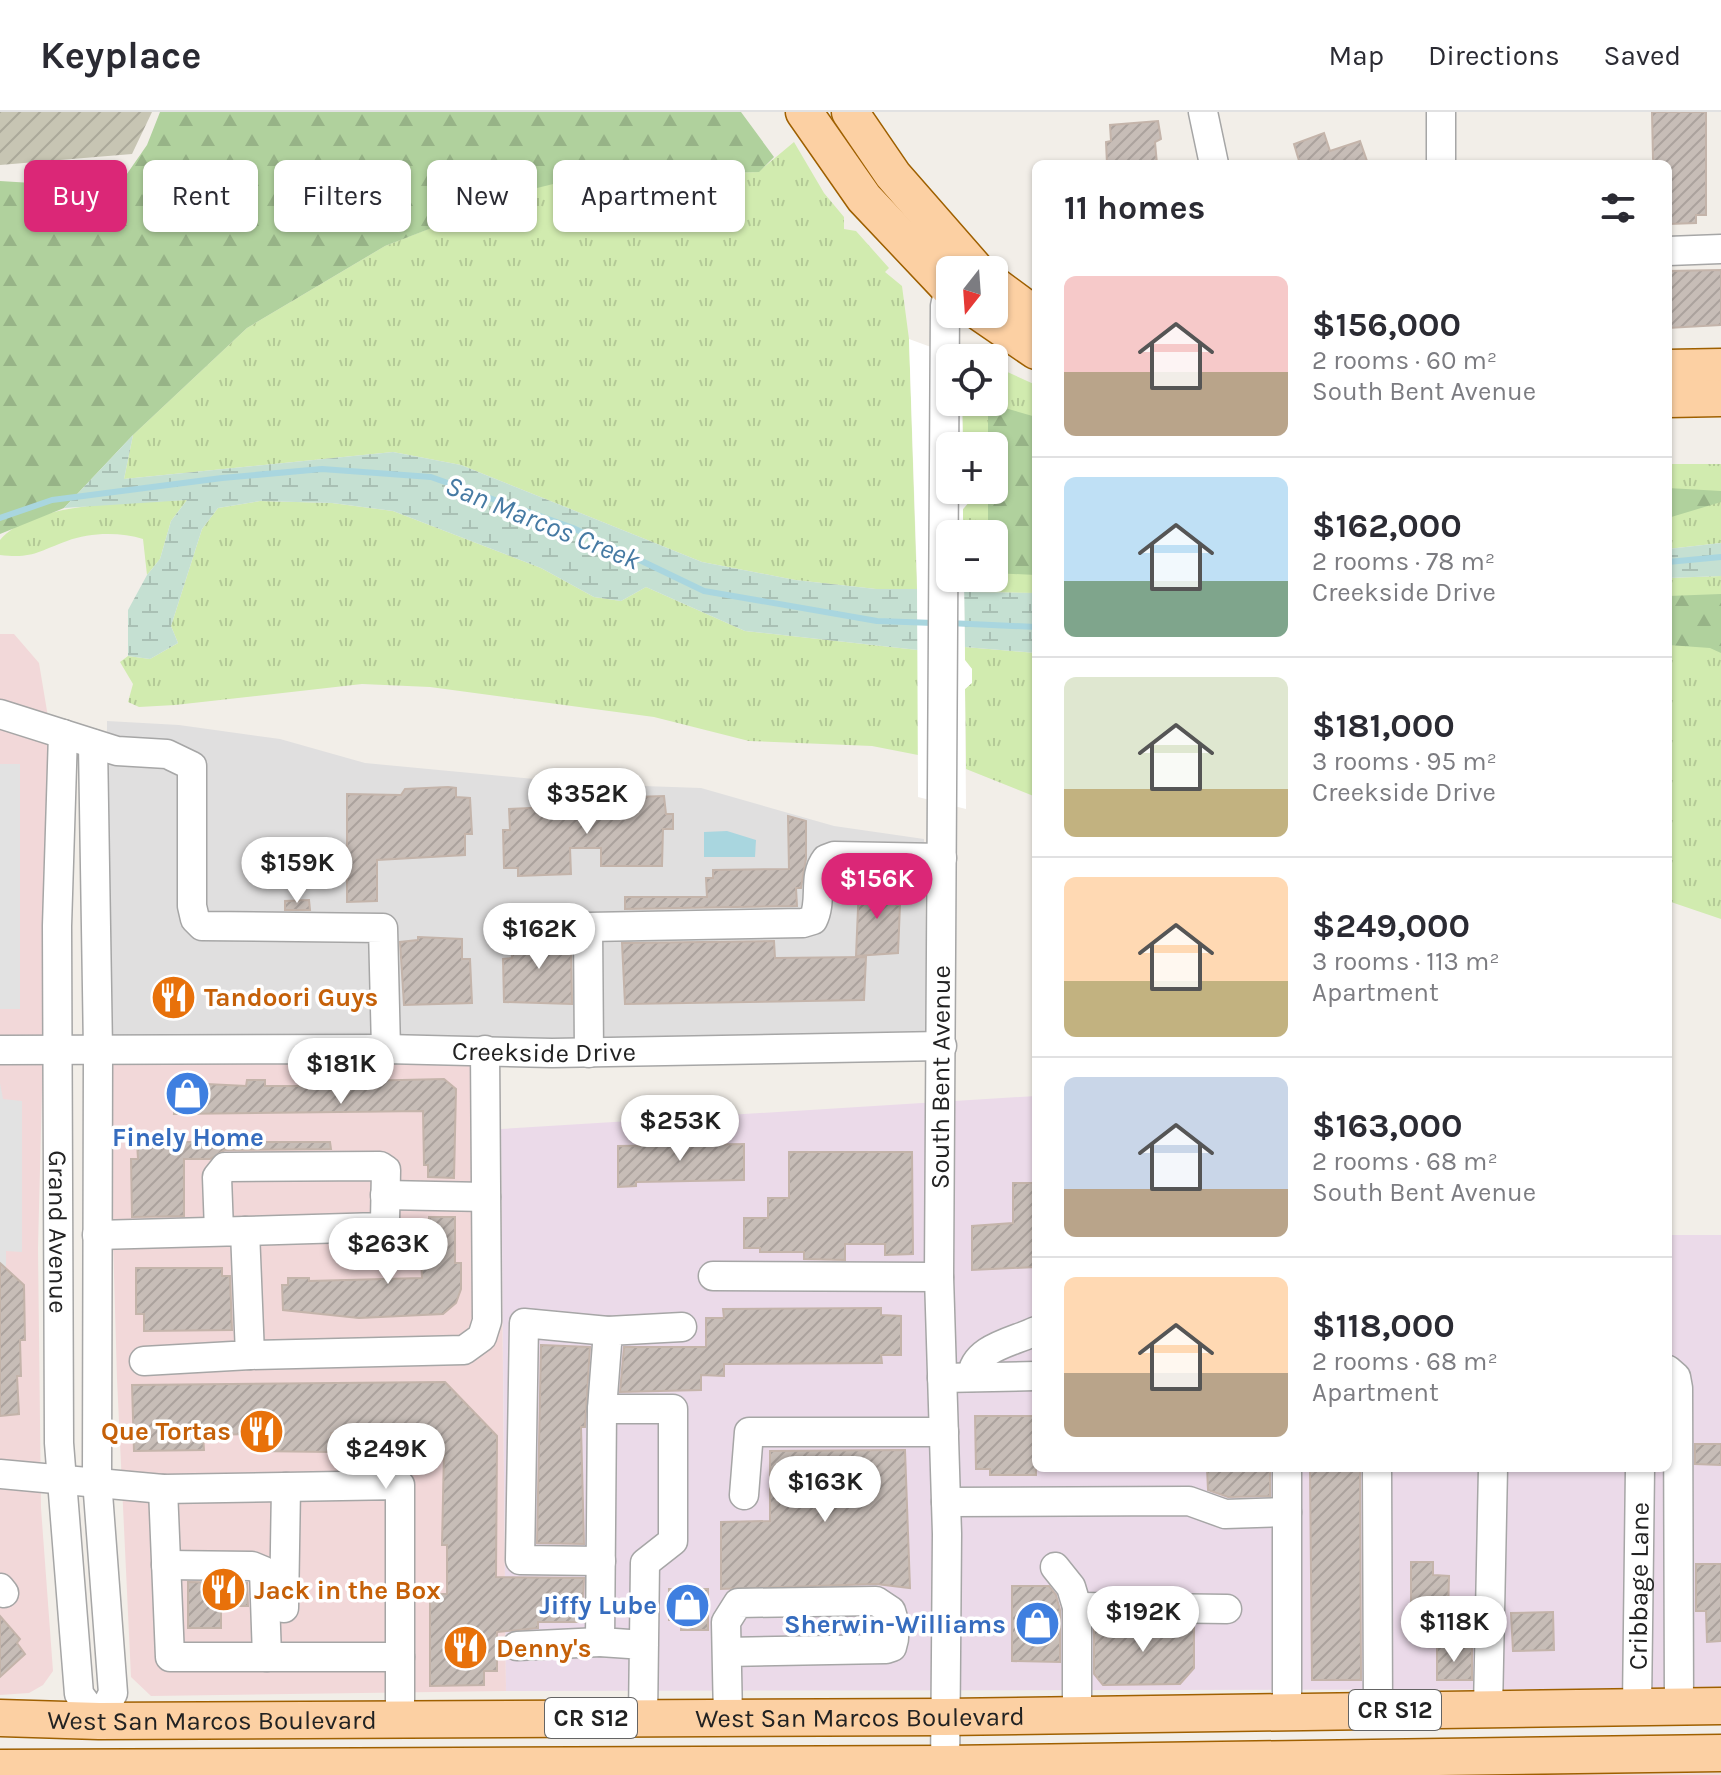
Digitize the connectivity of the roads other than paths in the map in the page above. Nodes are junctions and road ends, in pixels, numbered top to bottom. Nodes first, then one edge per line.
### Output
1 (804, 112) edge
2 (850, 112) edge
3 (1203, 112) edge
4 (1441, 112) edge
5 (1213, 160) edge
6 (1441, 160) edge
7 (1721, 249) edge
8 (1672, 251) edge
9 (944, 256) edge
10 (936, 258) edge
11 (1008, 295) edge
12 (1032, 313) edge
13 (949, 328) edge
14 (1002, 328) edge
15 (1032, 348) edge
16 (1721, 367) edge
17 (1672, 368) edge
18 (1721, 398) edge
19 (1672, 399) edge
20 (0, 714) edge
21 (63, 734) junction
22 (93, 744) junction
23 (942, 858) junction
24 (942, 1046) junction
25 (56, 1049) junction
26 (386, 1049) junction
27 (0, 1050) edge
28 (98, 1050) junction
29 (485, 1050) junction
30 (589, 1053) junction
31 (385, 1195) junction
32 (486, 1197) junction
33 (232, 1231) junction
34 (97, 1235) junction
35 (713, 1276) dead end
36 (939, 1277) junction
37 (682, 1327) dead end
38 (608, 1331) junction
39 (1032, 1333) edge
40 (250, 1355) junction
41 (144, 1361) dead end
42 (1672, 1374) edge
43 (1032, 1376) edge
44 (972, 1377) junction
45 (942, 1378) junction
46 (602, 1409) junction
47 (944, 1432) junction
48 (1287, 1472) edge
49 (1377, 1472) edge
50 (1493, 1472) edge
51 (1640, 1472) edge
52 (0, 1474) edge
53 (61, 1477) junction
54 (97, 1480) junction
55 (286, 1487) junction
56 (163, 1489) junction
57 (744, 1495) dead end
58 (946, 1502) junction
59 (1287, 1512) junction
60 (601, 1561) junction
61 (166, 1565) junction
62 (1055, 1567) dead end
63 (1077, 1607) junction
64 (1227, 1609) dead end
65 (600, 1642) junction
66 (644, 1645) junction
67 (517, 1646) dead end
68 (727, 1652) junction
69 (275, 1657) junction
70 (400, 1657) junction
71 (1637, 1706) junction
72 (1679, 1706) junction
73 (1721, 1706) edge
74 (1488, 1709) junction
75 (1378, 1710) junction
76 (1287, 1711) junction
77 (1077, 1715) junction
78 (945, 1717) junction
79 (0, 1718) edge
80 (643, 1718) junction
81 (728, 1718) junction
82 (400, 1719) junction
83 (99, 1721) junction
84 (1721, 1753) edge
85 (1510, 1765) edge
86 (1342, 1767) edge
87 (0, 1768) edge
88 (1119, 1768) edge
89 (1187, 1768) edge
90 (945, 1769) edge
91 (524, 1770) edge
92 (765, 1770) edge
93 (100, 1771) edge
94 (296, 1771) edge
95 (387, 1771) edge

1 - 10 main road
2 - 9 main road
3 - 5 street
4 - 6 street
7 - 8 street
11 - 12 main road
13 - 23 street, South Bent Avenue
14 - 15 main road
16 - 17 main road
18 - 19 main road
20 - 21 street
21 - 22 street
21 - 25 street, Grand Avenue
22 - 26 street
22 - 28 street, Grand Avenue
23 - 24 street, South Bent Avenue
23 - 30 street
24 - 30 street, Creekside Drive
24 - 36 street, South Bent Avenue
25 - 27 street, Creekside Drive
25 - 28 street, Creekside Drive
25 - 53 street, Grand Avenue
26 - 28 street, Creekside Drive
26 - 29 street, Creekside Drive
28 - 34 street, Grand Avenue
29 - 30 street, Creekside Drive
29 - 32 street
31 - 32 street
31 - 33 street
31 - 33 street
32 - 40 street
33 - 34 street
33 - 40 street
34 - 54 street, Grand Avenue
35 - 36 street
36 - 45 street, South Bent Avenue
37 - 38 street
38 - 46 street
38 - 60 street
39 - 44 street
40 - 41 street
42 - 72 street
43 - 44 street
44 - 45 street
45 - 47 street, South Bent Avenue
46 - 60 street
46 - 66 street
47 - 57 street
47 - 58 street, South Bent Avenue
48 - 59 street
49 - 75 street
50 - 74 street
51 - 71 street, Cribbage Lane
52 - 53 street
53 - 54 street
53 - 83 street, Grand Avenue
54 - 56 street
54 - 83 street, Grand Avenue
55 - 56 street
55 - 69 street
55 - 70 street
56 - 61 street
58 - 59 street
58 - 78 street, South Bent Avenue
59 - 76 street
60 - 65 street
61 - 69 street
61 - 69 street
62 - 63 street
63 - 64 street
63 - 77 street
65 - 66 street
65 - 67 street
66 - 80 street
68 - 68 street
68 - 81 street
69 - 70 street
70 - 82 street
71 - 72 main road, West San Marcos Boulevard / CR S12
71 - 74 main road, West San Marcos Boulevard / CR S12
72 - 73 main road, West San Marcos Boulevard / CR S12
74 - 75 main road, West San Marcos Boulevard / CR S12
75 - 76 main road, West San Marcos Boulevard / CR S12
76 - 77 main road, West San Marcos Boulevard / CR S12
77 - 78 main road, West San Marcos Boulevard / CR S12
78 - 81 main road, West San Marcos Boulevard / CR S12
78 - 90 street, South Bent Avenue
79 - 83 main road, West San Marcos Boulevard / CR S12
80 - 81 main road, West San Marcos Boulevard / CR S12
80 - 82 main road, West San Marcos Boulevard / CR S12
82 - 83 main road, West San Marcos Boulevard / CR S12
83 - 93 main road, Grand Avenue
84 - 85 main road, West San Marcos Boulevard / CR S12
85 - 86 main road, West San Marcos Boulevard / CR S12
86 - 89 main road, West San Marcos Boulevard / CR S12
87 - 93 main road, West San Marcos Boulevard / CR S12
88 - 89 main road, West San Marcos Boulevard / CR S12
88 - 90 main road, West San Marcos Boulevard / CR S12
90 - 92 main road, West San Marcos Boulevard / CR S12
91 - 92 main road, West San Marcos Boulevard / CR S12
91 - 95 main road, West San Marcos Boulevard / CR S12
93 - 94 main road, West San Marcos Boulevard / CR S12
94 - 95 main road, West San Marcos Boulevard / CR S12

